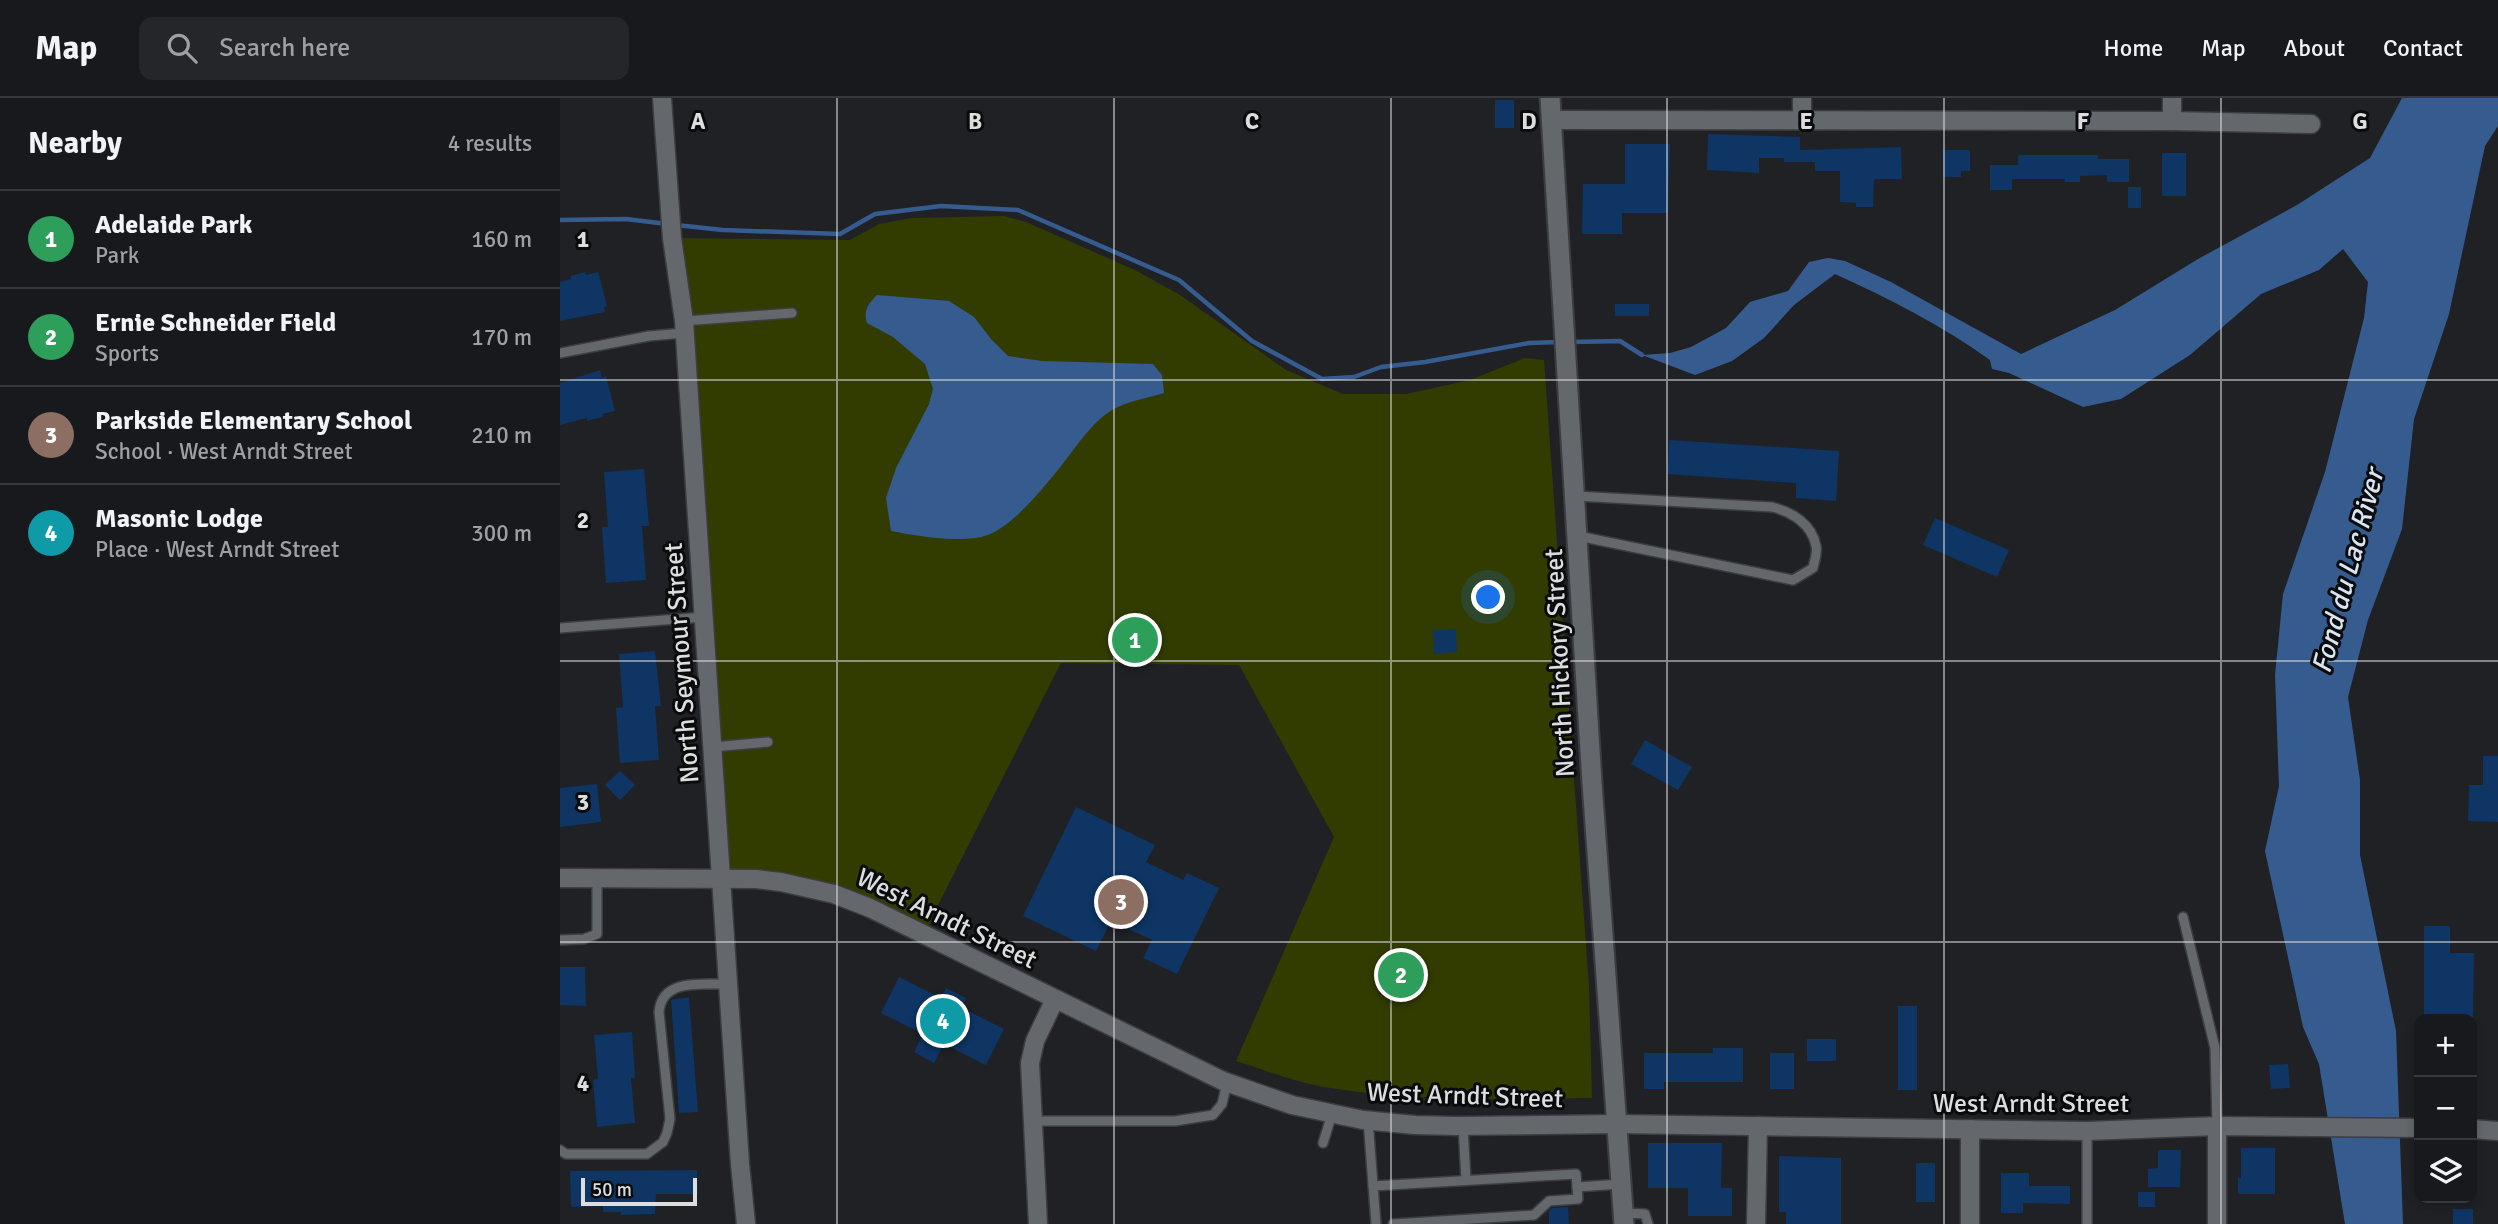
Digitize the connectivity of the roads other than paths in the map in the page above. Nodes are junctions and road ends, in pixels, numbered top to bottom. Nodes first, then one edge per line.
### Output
1 (662, 98) edge
2 (1550, 98) edge
3 (1802, 98) edge
4 (2172, 98) edge
5 (1551, 120) junction
6 (1802, 120) junction
7 (2172, 121) junction
8 (2311, 124) dead end
9 (792, 313) dead end
10 (684, 327) junction
11 (560, 353) edge
12 (1576, 496) junction
13 (1578, 536) junction
14 (704, 617) junction
15 (560, 628) edge
16 (768, 742) dead end
17 (713, 747) junction
18 (560, 878) edge
19 (597, 878) junction
20 (723, 879) junction
21 (2183, 917) dead end
22 (560, 940) edge
23 (730, 984) junction
24 (1055, 999) junction
25 (1227, 1083) junction
26 (1332, 1114) junction
27 (1368, 1120) junction
28 (1032, 1121) junction
29 (1618, 1124) junction
30 (1462, 1126) junction
31 (1758, 1126) junction
32 (2217, 1126) junction
33 (2414, 1128) edge
34 (1970, 1129) junction
35 (2477, 1129) edge
36 (2087, 1131) junction
37 (2498, 1131) edge
38 (1323, 1143) dead end
39 (560, 1150) edge
40 (1466, 1180) junction
41 (1622, 1184) junction
42 (1373, 1186) junction
43 (1577, 1187) junction
44 (1624, 1218) edge
45 (746, 1224) edge
46 (1038, 1224) edge
47 (1376, 1224) edge
48 (1393, 1224) edge
49 (1648, 1224) edge
50 (1756, 1224) edge
51 (1970, 1224) edge
52 (2087, 1224) edge
53 (2217, 1224) edge

1 - 10 street, North Seymour Street
2 - 5 street, North Hickory Street
3 - 6 street
4 - 7 street
5 - 6 street
5 - 12 street, North Hickory Street
6 - 7 street
7 - 8 street
9 - 10 lane
10 - 11 lane
10 - 14 street, North Seymour Street
12 - 13 street, North Hickory Street
12 - 13 lane
13 - 29 street, North Hickory Street
14 - 15 lane
14 - 17 street, North Seymour Street
16 - 17 lane
17 - 20 street, North Seymour Street
18 - 19 street, West Arndt Street
19 - 20 street, West Arndt Street
19 - 22 lane
20 - 23 street, North Seymour Street
20 - 24 street, West Arndt Street
21 - 32 lane
23 - 39 lane
23 - 45 street, North Seymour Street
24 - 25 street, West Arndt Street
24 - 28 street
25 - 26 street, West Arndt Street
25 - 28 lane
26 - 27 street, West Arndt Street
26 - 38 lane
27 - 30 street, West Arndt Street
27 - 42 lane
28 - 46 street
29 - 30 street, West Arndt Street
29 - 31 street, West Arndt Street
29 - 41 street, North Hickory Street
30 - 40 lane
31 - 34 street, West Arndt Street
31 - 50 street
32 - 33 street, West Arndt Street
32 - 36 street, West Arndt Street
32 - 53 street
34 - 36 street, West Arndt Street
34 - 51 street
35 - 37 street
36 - 52 lane
40 - 42 lane
40 - 43 lane
41 - 43 lane
41 - 44 street, North Hickory Street
42 - 47 lane
43 - 48 lane
44 - 49 lane

